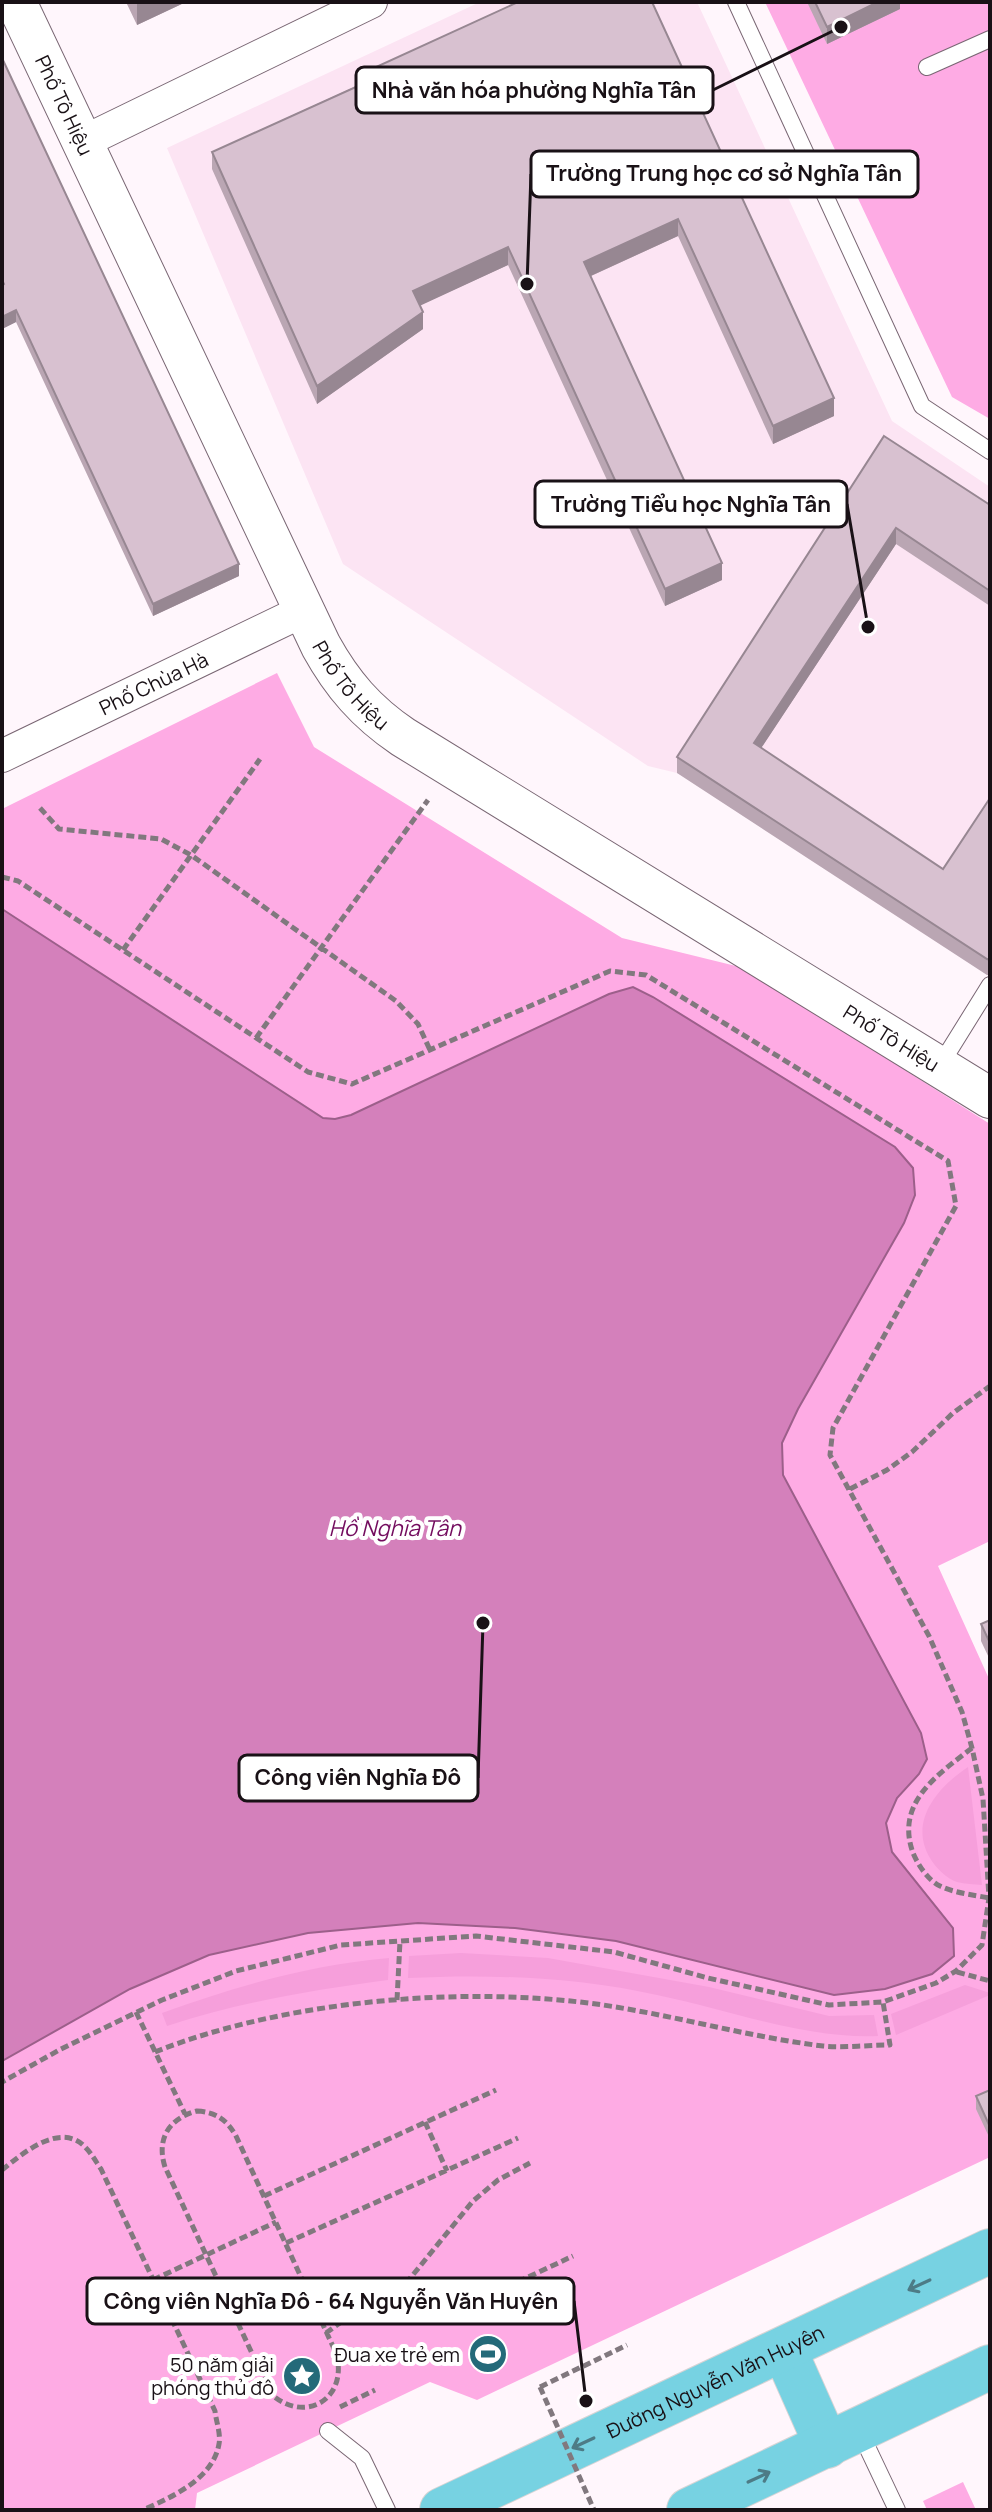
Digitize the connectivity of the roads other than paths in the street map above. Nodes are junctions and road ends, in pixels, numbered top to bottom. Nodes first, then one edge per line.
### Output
1 (16, 2) edge
2 (736, 2) edge
3 (351, 6) edge
4 (990, 39) edge
5 (927, 67) dead end
6 (83, 142) junction
7 (990, 451) edge
8 (305, 610) junction
9 (2, 756) edge
10 (990, 985) edge
11 (939, 1067) junction
12 (990, 1098) edge
13 (990, 2251) edge
14 (784, 2349) junction
15 (990, 2367) edge
16 (328, 2431) dead end
17 (843, 2438) junction
18 (387, 2510) edge
19 (442, 2510) edge
20 (689, 2510) edge
21 (897, 2510) edge

1 - 6 street, Phố Tô Hiệu
2 - 7 lane
3 - 6 street
4 - 5 lane
6 - 8 street, Phố Tô Hiệu
8 - 9 street, Phố Chùa Hà
8 - 11 street, Phố Tô Hiệu
10 - 11 lane
11 - 12 street, Phố Tô Hiệu
13 -> 14 main road, Đường Nguyễn Văn Huyên
14 - 17 main road
14 -> 19 main road, Đường Nguyễn Văn Huyên
15 - 17 main road
16 - 18 lane
20 -> 17 main road
17 - 21 lane

